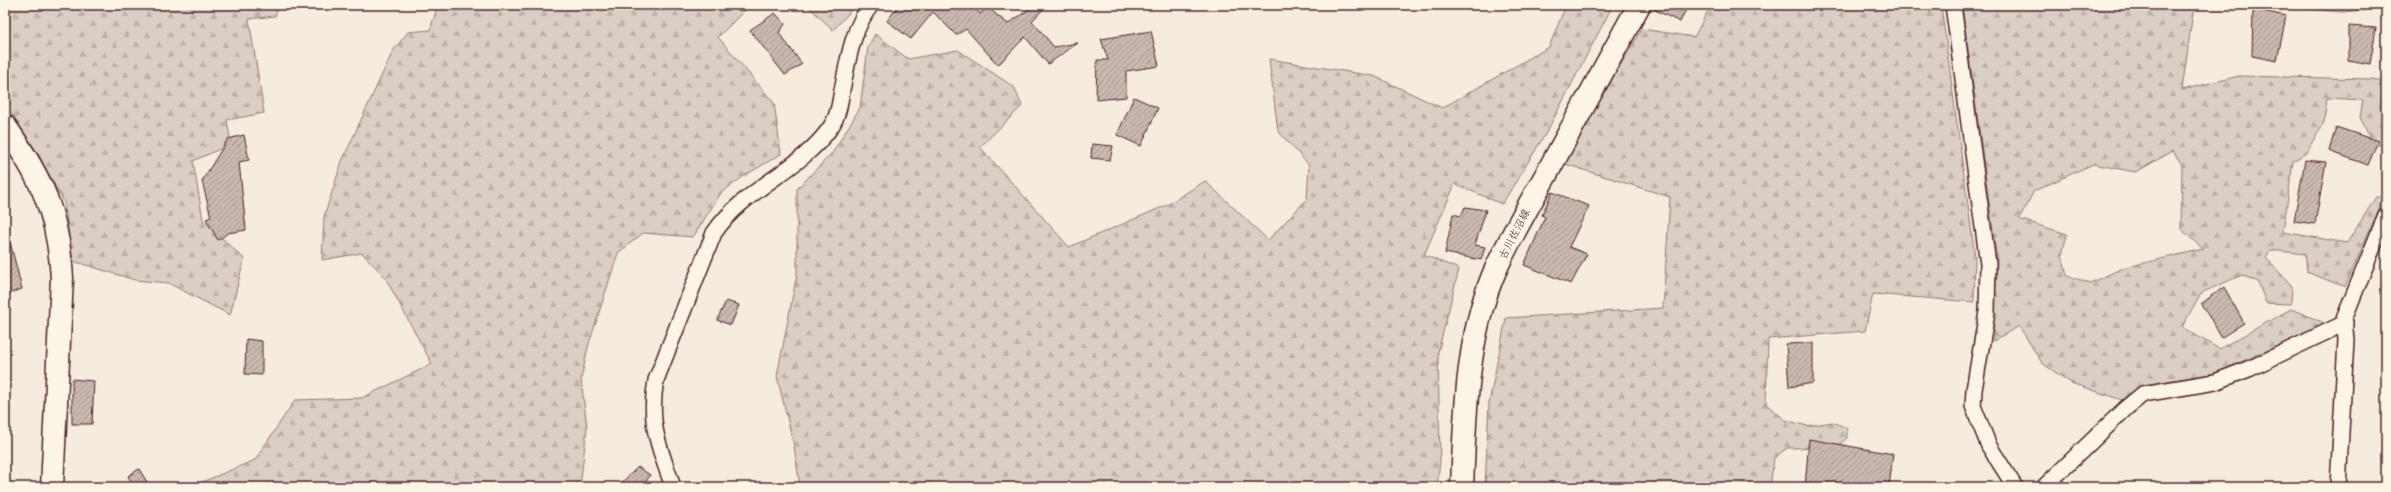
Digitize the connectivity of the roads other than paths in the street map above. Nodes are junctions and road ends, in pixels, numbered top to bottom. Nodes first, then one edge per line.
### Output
1 (871, 5) edge
2 (1639, 5) edge
3 (1953, 5) edge
4 (5, 126) edge
5 (2386, 215) edge
6 (2345, 323) junction
7 (52, 487) edge
8 (673, 487) edge
9 (1462, 487) edge
10 (2015, 487) edge
11 (2044, 487) edge
12 (2338, 487) edge

1 - 8 street
2 - 9 main road, 古川佐沼線
3 - 10 street
4 - 7 main road
5 - 6 street
6 - 11 street
6 - 12 street

